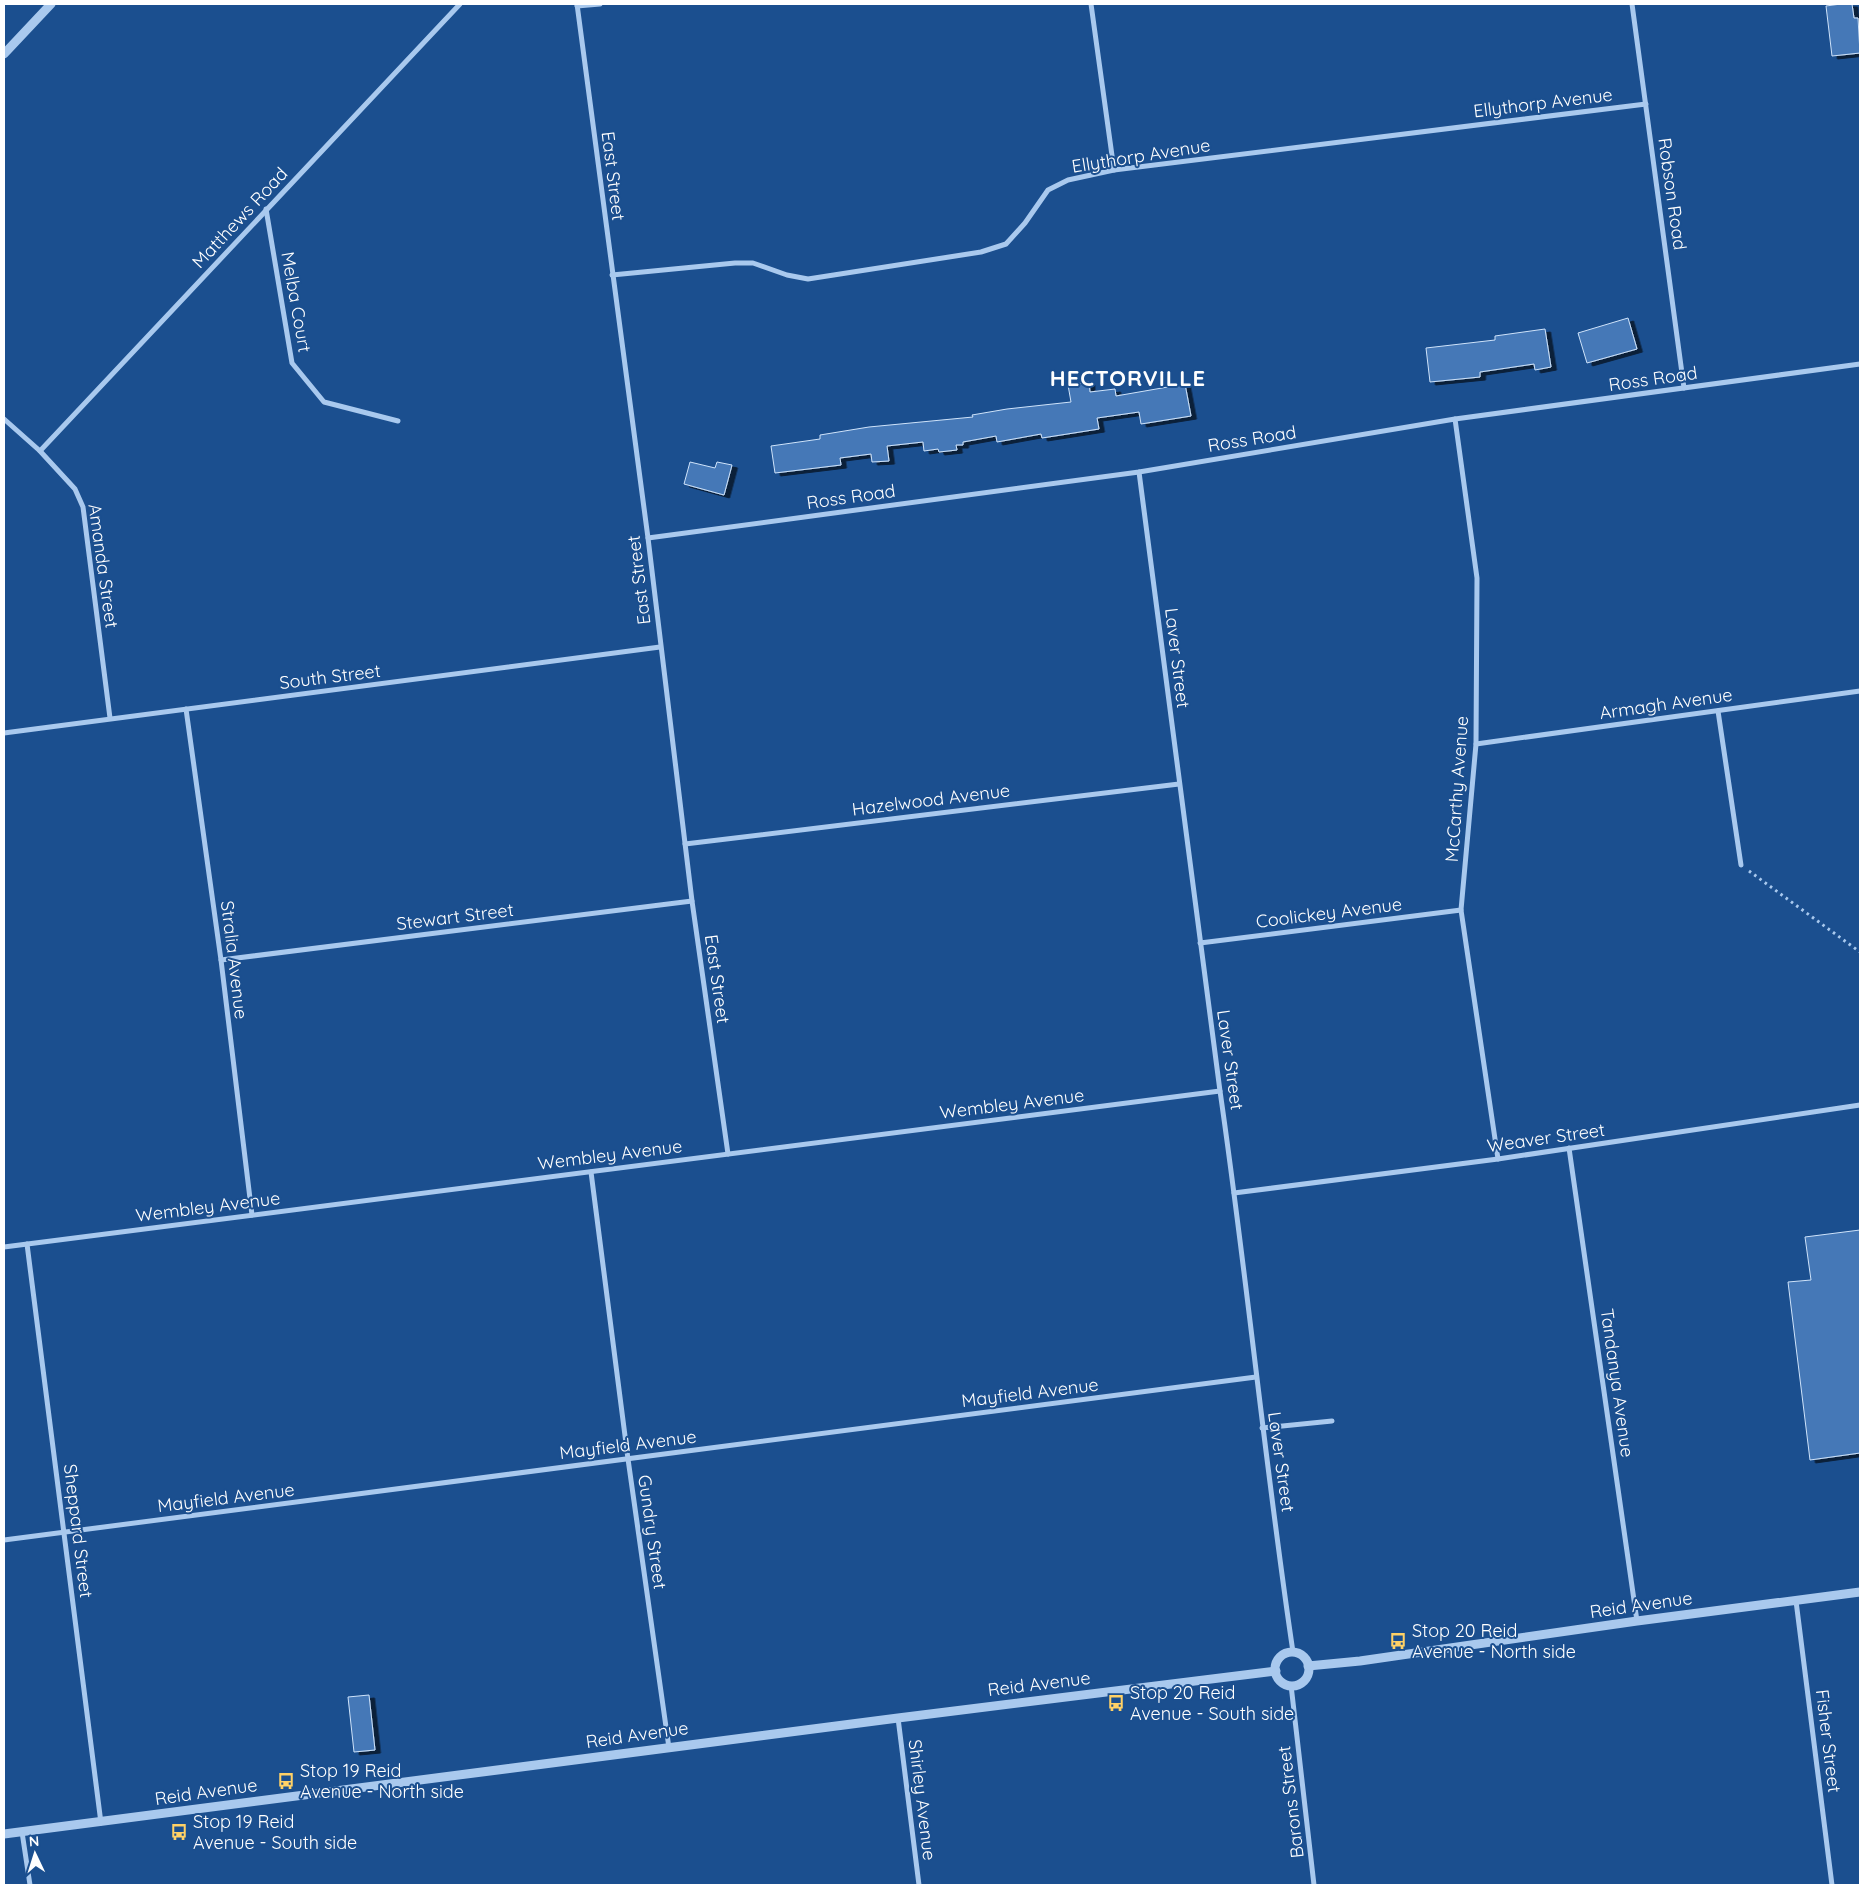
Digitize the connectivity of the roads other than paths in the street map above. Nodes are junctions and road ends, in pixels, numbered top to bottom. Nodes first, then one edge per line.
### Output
1 (51, 4) edge
2 (460, 4) edge
3 (600, 4) edge
4 (1091, 4) edge
5 (1632, 4) edge
6 (577, 5) edge
7 (4, 54) edge
8 (1646, 104) junction
9 (1114, 170) junction
10 (266, 209) junction
11 (612, 275) junction
12 (1860, 364) edge
13 (1684, 388) junction
14 (4, 419) edge
15 (1455, 419) junction
16 (398, 421) dead end
17 (40, 451) junction
18 (1139, 472) junction
19 (648, 538) junction
20 (660, 647) junction
21 (1860, 691) edge
22 (186, 709) junction
23 (1718, 711) junction
24 (110, 718) junction
25 (4, 733) edge
26 (1476, 744) junction
27 (1179, 784) junction
28 (685, 844) junction
29 (1741, 865) road end
30 (692, 901) junction
31 (1461, 910) junction
32 (1200, 943) junction
33 (221, 960) junction
34 (1220, 1091) junction
35 (1860, 1105) edge
36 (1569, 1148) junction
37 (728, 1154) junction
38 (1498, 1159) junction
39 (591, 1172) junction
40 (1234, 1193) junction
41 (252, 1215) junction
42 (27, 1244) junction
43 (4, 1247) edge
44 (1256, 1377) junction
45 (1332, 1421) dead end
46 (1262, 1428) junction
47 (628, 1459) junction
48 (65, 1532) junction
49 (4, 1540) edge
50 (1860, 1592) edge
51 (1796, 1601) junction
52 (1637, 1621) junction
53 (1292, 1652) junction
54 (1308, 1666) junction
55 (1276, 1671) junction
56 (1291, 1686) junction
57 (898, 1718) junction
58 (669, 1748) junction
59 (100, 1822) junction
60 (22, 1832) junction
61 (4, 1834) edge
62 (30, 1885) edge
63 (919, 1885) edge
64 (1314, 1885) edge
65 (1832, 1885) edge

1 - 7 street
2 - 10 street, Matthews Road
3 - 6 street
4 - 9 street
5 - 8 street, Robson Road
6 - 11 street, East Street
8 - 9 street, Ellythorp Avenue
8 - 13 street, Robson Road
9 - 11 street, Ellythorp Avenue
10 - 16 street, Melba Court
10 - 17 street, Matthews Road
11 - 19 street, East Street
12 - 13 street, Ross Road
13 - 15 street, Ross Road
14 - 17 street, Amanda Street
15 - 18 street, Ross Road
15 - 26 street, McCarthy Avenue
17 - 24 street, Amanda Street
18 - 19 street, Ross Road
18 - 27 street, Laver Street
19 - 20 street, East Street
20 - 22 street, South Street
20 - 28 street, East Street
21 - 23 street, Armagh Avenue
22 - 24 street, South Street
22 - 33 street, Stralia Avenue
23 - 26 street, Armagh Avenue
23 - 29 street
24 - 25 street, South Street
26 - 31 street, McCarthy Avenue
27 - 28 street, Hazelwood Avenue
27 - 32 street, Laver Street
28 - 30 street, East Street
30 - 33 street, Stewart Street
30 - 37 street, East Street
31 - 32 street, Coolickey Avenue
31 - 38 street, McCarthy Avenue
32 - 34 street, Laver Street
33 - 41 street, Stralia Avenue
34 - 37 street, Wembley Avenue
34 - 40 street, Laver Street
35 - 36 street, Weaver Street
36 - 38 street, Weaver Street
36 - 52 street, Tandanya Avenue
37 - 39 street, Wembley Avenue
38 - 40 street, Weaver Street
39 - 41 street, Wembley Avenue
39 - 47 street, Gundry Street
40 - 44 street, Laver Street
41 - 42 street, Wembley Avenue
42 - 43 street, Wembley Avenue
42 - 48 street, Sheppard Street
44 - 46 street, Laver Street
44 - 47 street, Mayfield Avenue
45 - 46 street
46 - 53 street, Laver Street
47 - 48 street, Mayfield Avenue
47 - 58 street, Gundry Street
48 - 49 street, Mayfield Avenue
48 - 59 street, Sheppard Street
50 - 51 street, Reid Avenue
51 - 52 street, Reid Avenue
51 - 65 street, Fisher Street
52 - 54 street, Reid Avenue
53 - 54 street
53 - 55 street
54 - 56 street
55 - 56 street
55 - 57 street, Reid Avenue
56 - 64 street, Barons Street
57 - 58 street, Reid Avenue
57 - 63 street, Shirley Avenue
58 - 59 street, Reid Avenue
59 - 60 street, Reid Avenue
60 - 61 street, Reid Avenue
60 - 62 street

